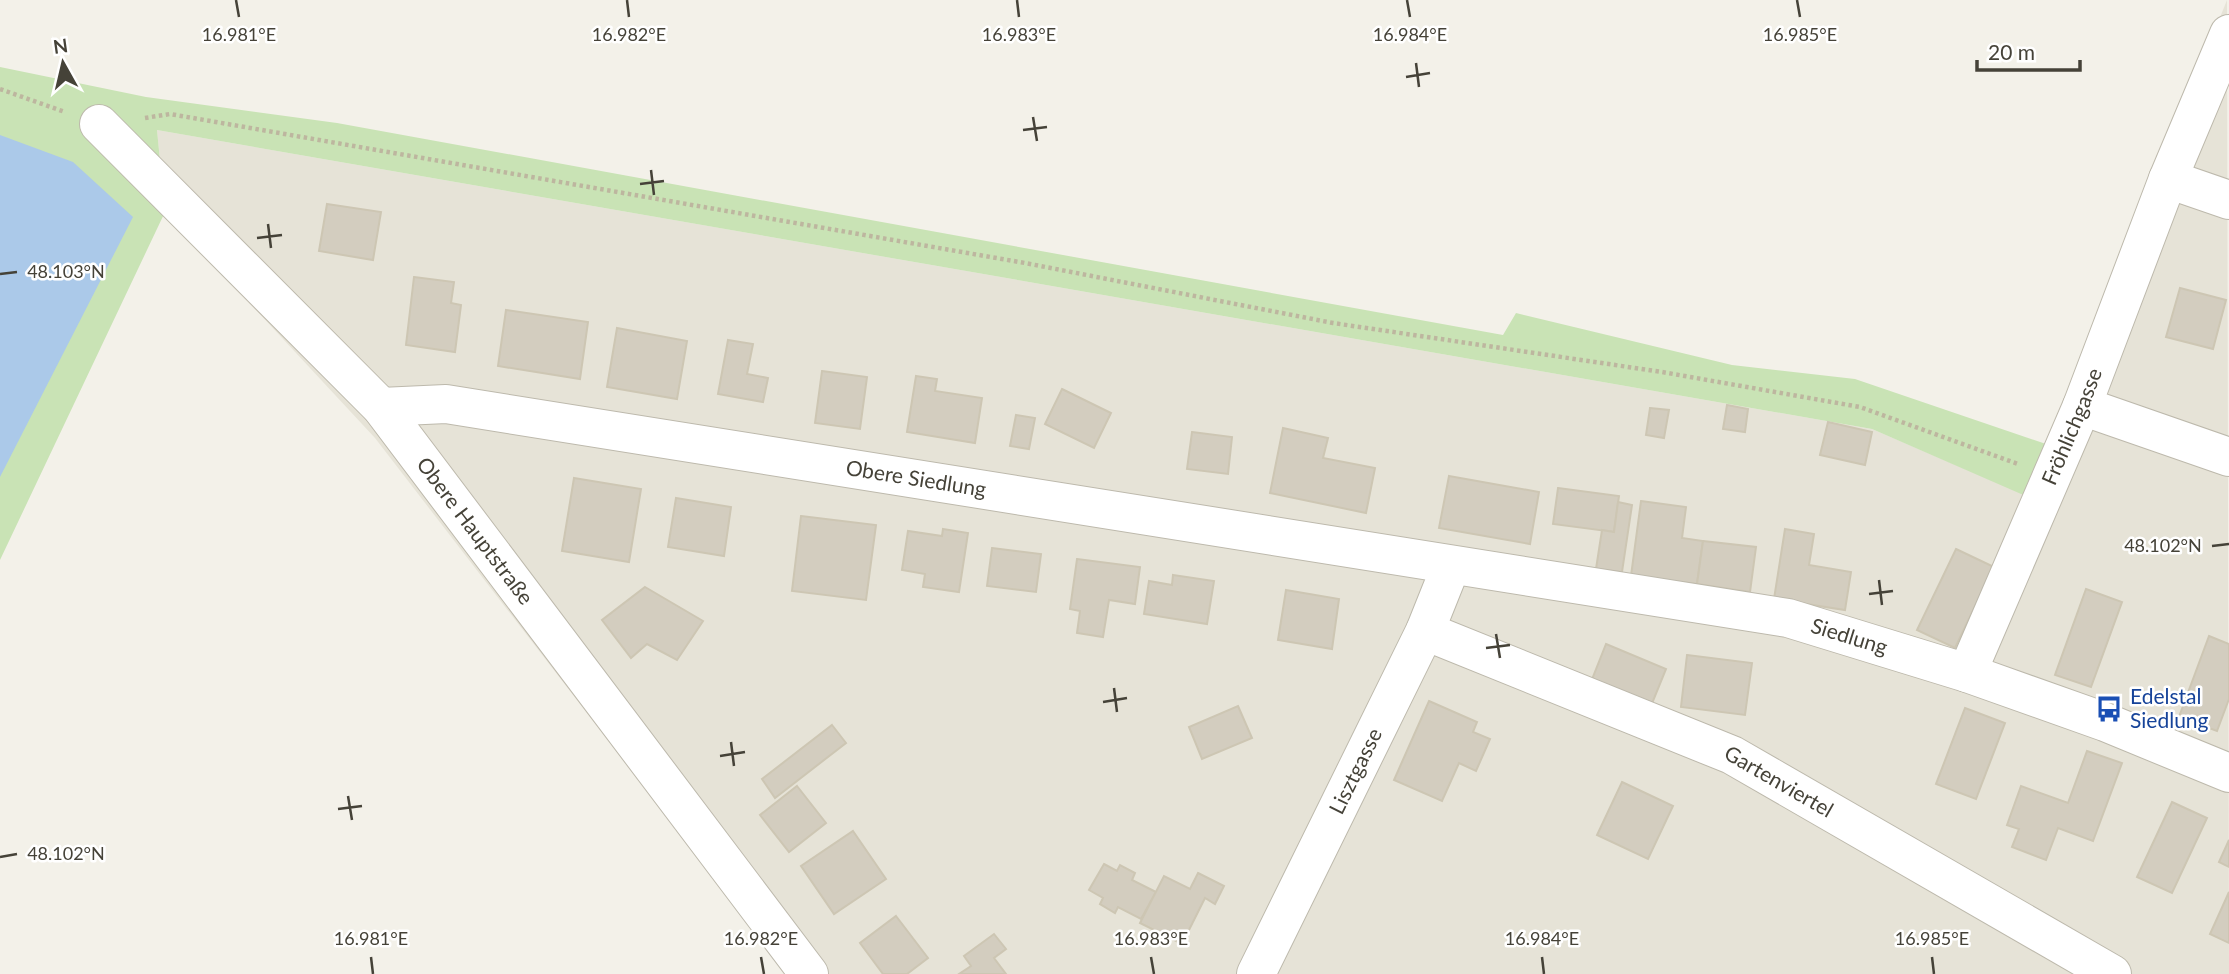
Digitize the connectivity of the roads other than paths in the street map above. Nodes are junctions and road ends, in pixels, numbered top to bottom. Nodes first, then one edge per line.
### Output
1 (2229, 34) edge
2 (99, 124) road end
3 (2168, 178) junction
4 (2229, 200) edge
5 (2082, 406) junction
6 (381, 407) junction
7 (2229, 457) edge
8 (1451, 566) junction
9 (1425, 631) junction
10 (1967, 673) junction
11 (2229, 773) edge
12 (809, 974) edge
13 (1256, 974) edge
14 (2112, 974) edge

1 - 3 street, Fröhlichgasse
2 - 6 street, Obere Hauptstraße
3 - 4 street
3 - 5 street, Fröhlichgasse
5 - 7 street
5 - 10 street, Fröhlichgasse
6 - 8 street, Obere Siedlung
6 - 12 street, Obere Hauptstraße
8 - 9 street, Lisztgasse
8 - 10 street, Siedlung
9 - 13 street, Lisztgasse
9 - 14 street, Gartenviertel
10 - 11 street, Siedlung

